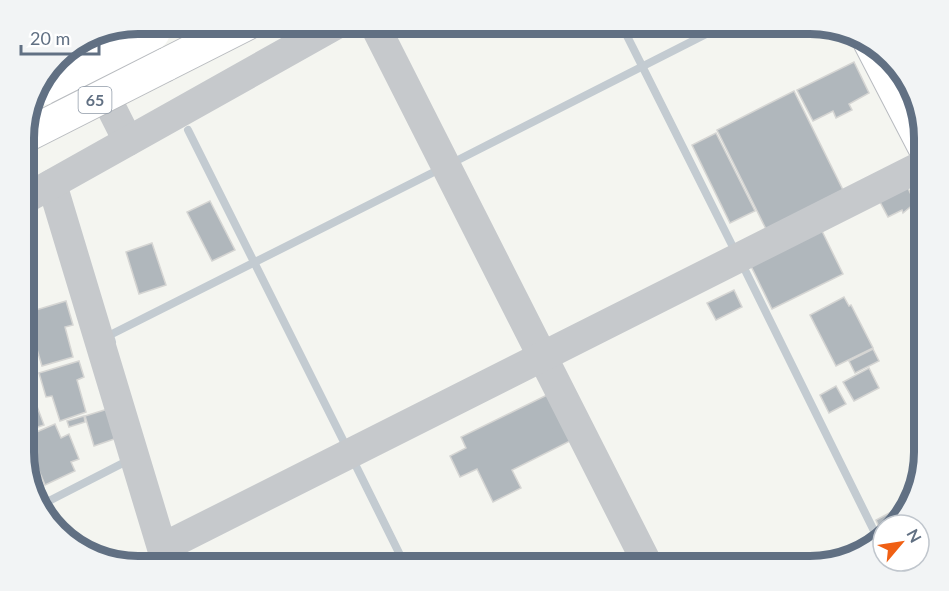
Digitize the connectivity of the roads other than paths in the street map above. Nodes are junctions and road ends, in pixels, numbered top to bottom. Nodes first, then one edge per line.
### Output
1 (150, 34) edge
2 (226, 34) edge
3 (319, 34) edge
4 (379, 34) edge
5 (83, 51) edge
6 (880, 61) edge
7 (49, 85) edge
8 (913, 125) edge
9 (35, 131) edge
10 (128, 141) junction
11 (914, 170) edge
12 (52, 184) junction
13 (34, 194) edge
14 (544, 356) junction
15 (644, 556) edge

1 - 7 main road, 65, bridge
2 - 9 main road, 65, bridge
3 - 10 street
4 - 14 street
5 - 10 street
6 - 8 main road
10 - 12 street
11 - 14 street
12 - 13 street
12 - 14 street
14 - 15 street

